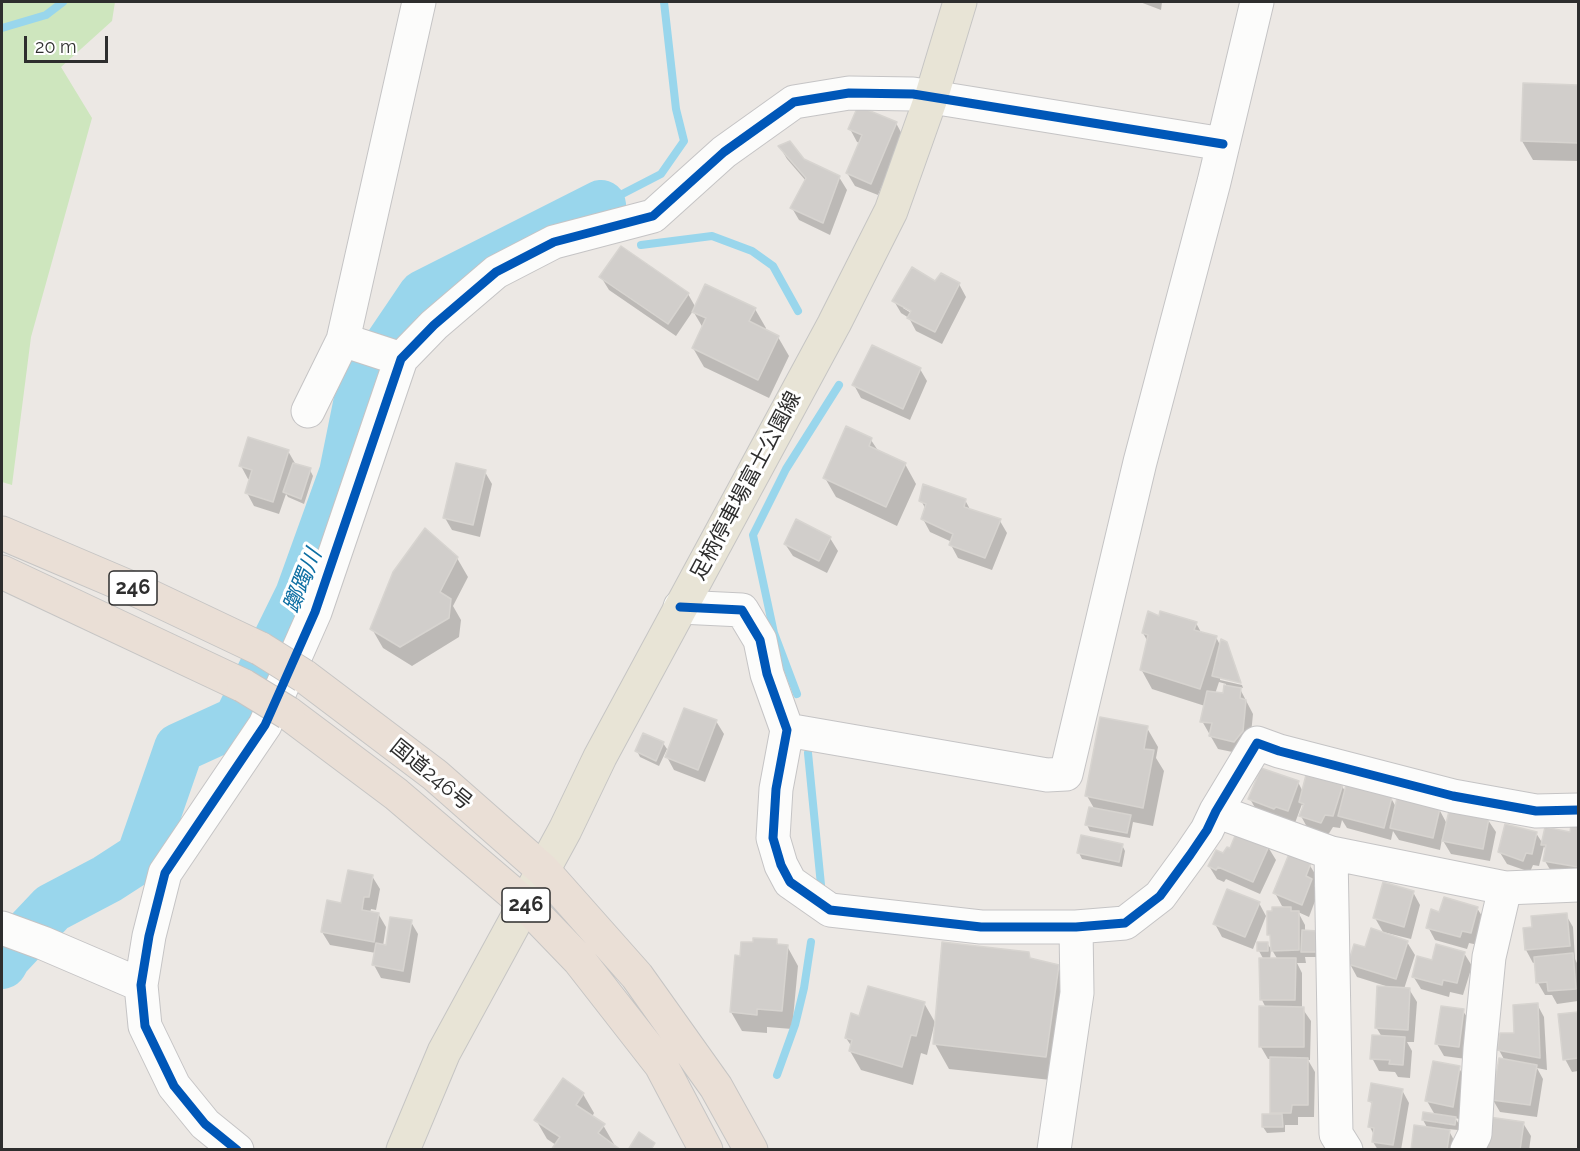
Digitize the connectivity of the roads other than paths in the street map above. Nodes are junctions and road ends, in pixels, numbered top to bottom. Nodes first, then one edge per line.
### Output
1 (419, 2) edge
2 (960, 2) edge
3 (1257, 2) edge
4 (931, 98) junction
5 (1223, 144) junction
6 (343, 340) junction
7 (401, 359) junction
8 (308, 411) dead end
9 (2, 533) edge
10 (2, 572) edge
11 (680, 607) junction
12 (787, 730) junction
13 (1578, 810) edge
14 (1216, 811) junction
15 (1331, 853) junction
16 (543, 870) junction
17 (1578, 885) edge
18 (1505, 888) junction
19 (524, 903) junction
20 (1076, 927) junction
21 (4, 929) edge
22 (141, 985) junction
23 (237, 1149) edge
24 (404, 1149) edge
25 (706, 1149) edge
26 (751, 1149) edge
27 (1054, 1149) edge
28 (1347, 1149) edge
29 (1467, 1149) edge

1 - 6 street
2 - 4 main road, 足柄停車場富士公園線
3 - 5 street
4 - 5 street
4 - 7 street
4 - 11 main road, 足柄停車場富士公園線
5 - 12 street
6 - 7 street
6 - 8 street
7 - 22 street
9 - 16 highway, 国道246号 / 246, bridge
10 - 19 highway, 国道246号 / 246, bridge
11 - 12 street
11 - 16 main road, 足柄停車場富士公園線
12 - 20 street
13 - 14 street
14 - 15 street
14 - 20 street
15 - 18 street
15 - 28 street
16 - 19 main road, 足柄停車場富士公園線
16 - 26 highway, 国道246号 / 246
17 - 18 street
18 - 29 street
19 - 24 main road, 足柄停車場富士公園線
19 - 25 highway, 国道246号 / 246
20 - 27 street
21 - 22 street
22 - 23 street

